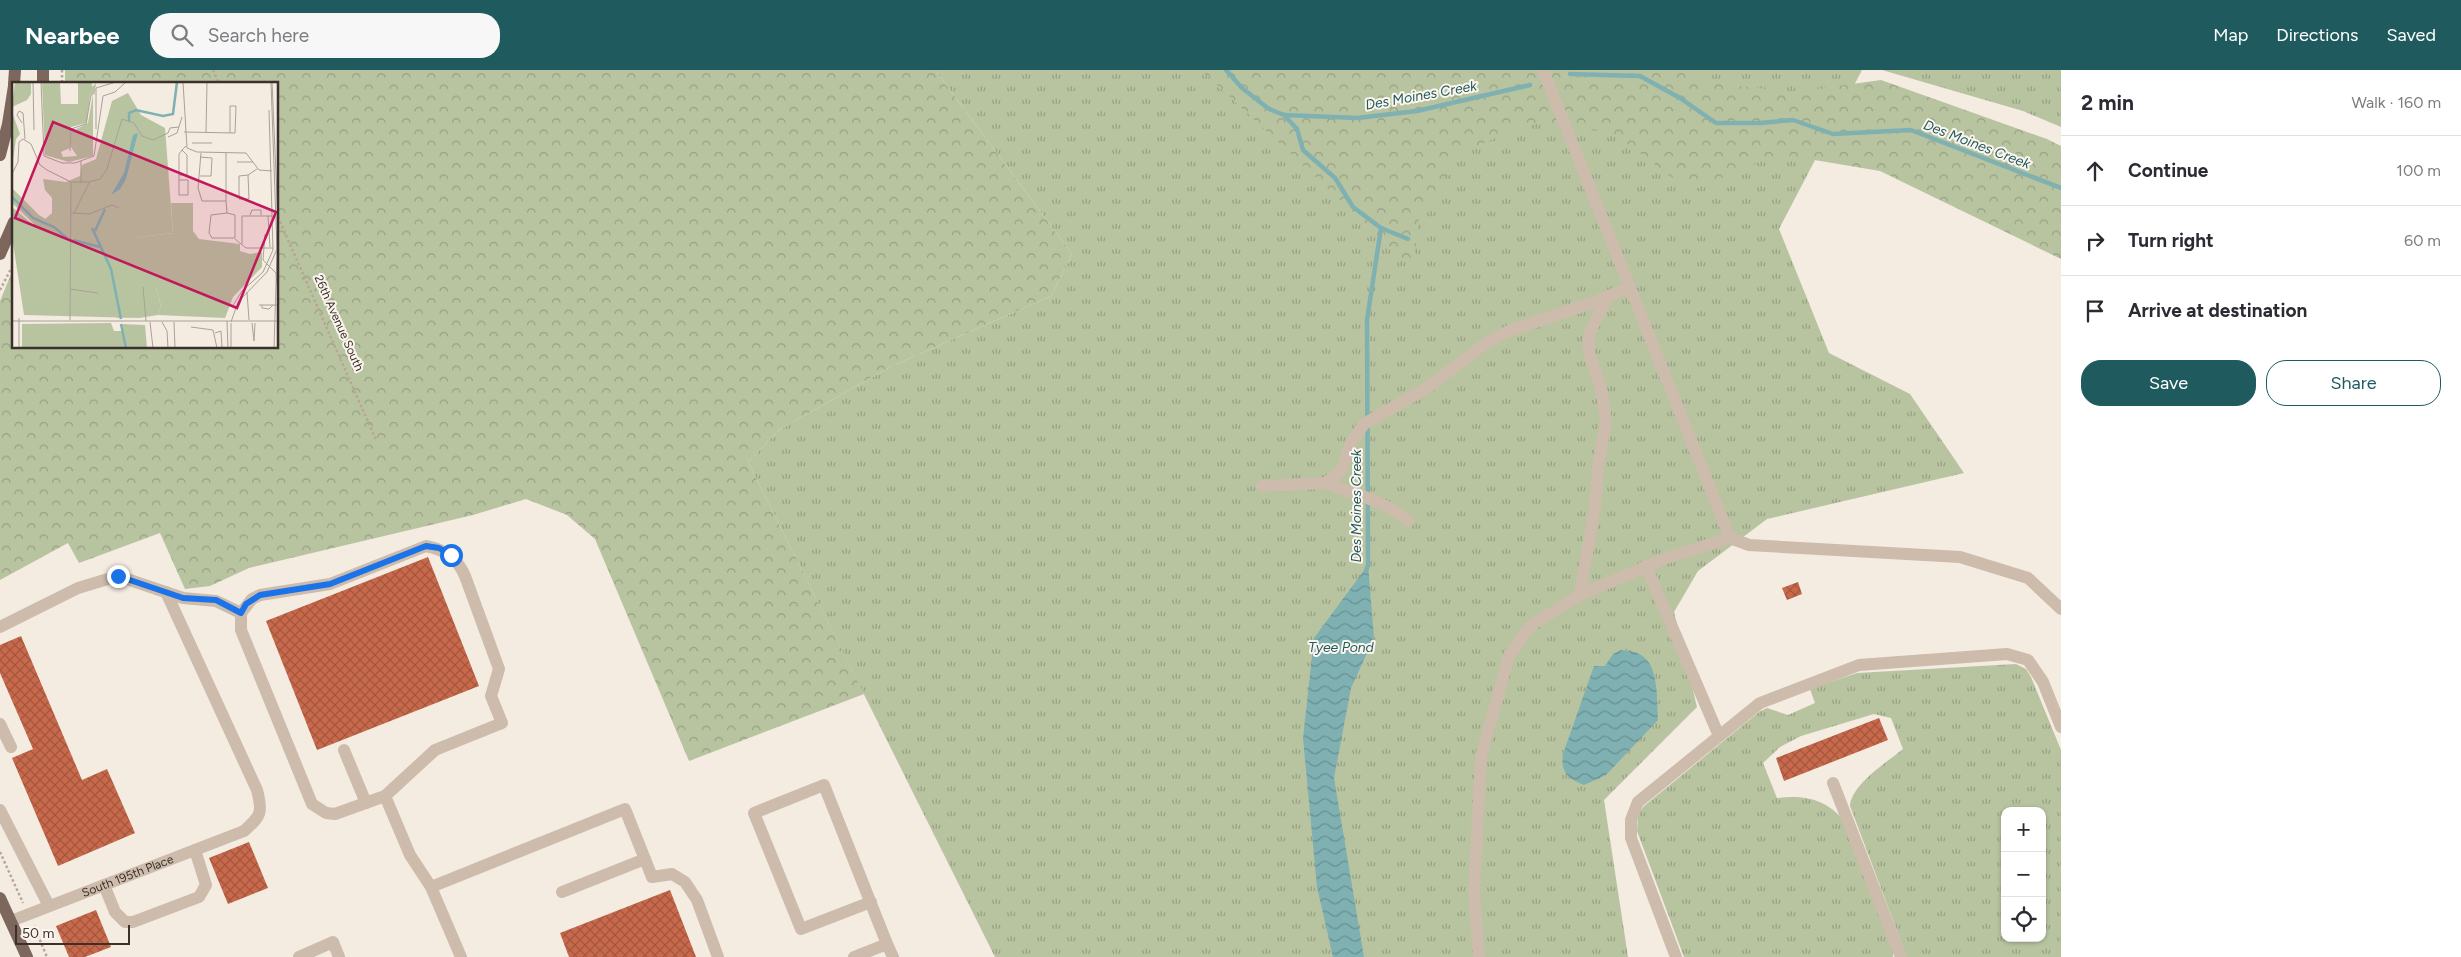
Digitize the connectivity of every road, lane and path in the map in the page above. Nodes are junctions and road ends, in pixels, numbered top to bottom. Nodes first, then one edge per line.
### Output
1 (213, 70) edge
2 (1543, 70) edge
3 (218, 82) edge
4 (12, 98) edge
5 (0, 155) edge
6 (279, 219) edge
7 (12, 227) edge
8 (0, 254) edge
9 (12, 267) edge
10 (1630, 287) junction
11 (0, 290) edge
12 (1608, 296) junction
13 (376, 440) dead end
14 (1326, 483) junction
15 (1262, 486) dead end
16 (1408, 521) dead end
17 (1730, 538) junction
18 (1646, 566) junction
19 (166, 592) junction
20 (1580, 595) junction
21 (2061, 609) edge
22 (241, 613) junction
23 (0, 627) edge
24 (0, 724) edge
25 (2061, 727) edge
26 (1719, 736) junction
27 (11, 747) dead end
28 (344, 750) dead end
29 (1832, 783) dead end
30 (385, 796) junction
31 (366, 803) junction
32 (0, 810) edge
33 (195, 850) junction
34 (645, 859) junction
35 (104, 885) junction
36 (431, 886) junction
37 (562, 892) dead end
38 (0, 898) edge
39 (870, 902) junction
40 (49, 906) junction
41 (10, 921) junction
42 (887, 944) junction
43 (27, 957) edge
44 (299, 957) edge
45 (339, 957) edge
46 (461, 957) edge
47 (718, 957) edge
48 (854, 957) edge
49 (893, 957) edge
50 (1479, 957) edge
51 (1676, 957) edge
52 (1901, 957) edge

1 - 3 path
2 - 10 street
4 - 5 main road
6 - 13 path, 26th Avenue South
7 - 8 main road
9 - 11 path
10 - 12 street
10 - 17 street
12 - 14 street
12 - 20 street
14 - 15 street
14 - 16 street
17 - 18 street
17 - 21 street
18 - 20 street
18 - 26 street
19 - 22 street
19 - 23 street
19 - 33 street, South 195th Place
20 - 50 street
22 - 30 street
22 - 31 street
24 - 27 street
25 - 26 street
26 - 51 street
28 - 31 street
29 - 52 street
30 - 31 street
30 - 36 street
32 - 40 street
33 - 35 street, South 195th Place
33 - 35 street
34 - 36 street
34 - 37 street
34 - 47 street
35 - 40 street, South 195th Place
36 - 46 street
38 - 41 main road
39 - 39 street
39 - 42 street
40 - 41 street, South 195th Place
41 - 43 main road
42 - 48 street
42 - 49 street
44 - 45 street

